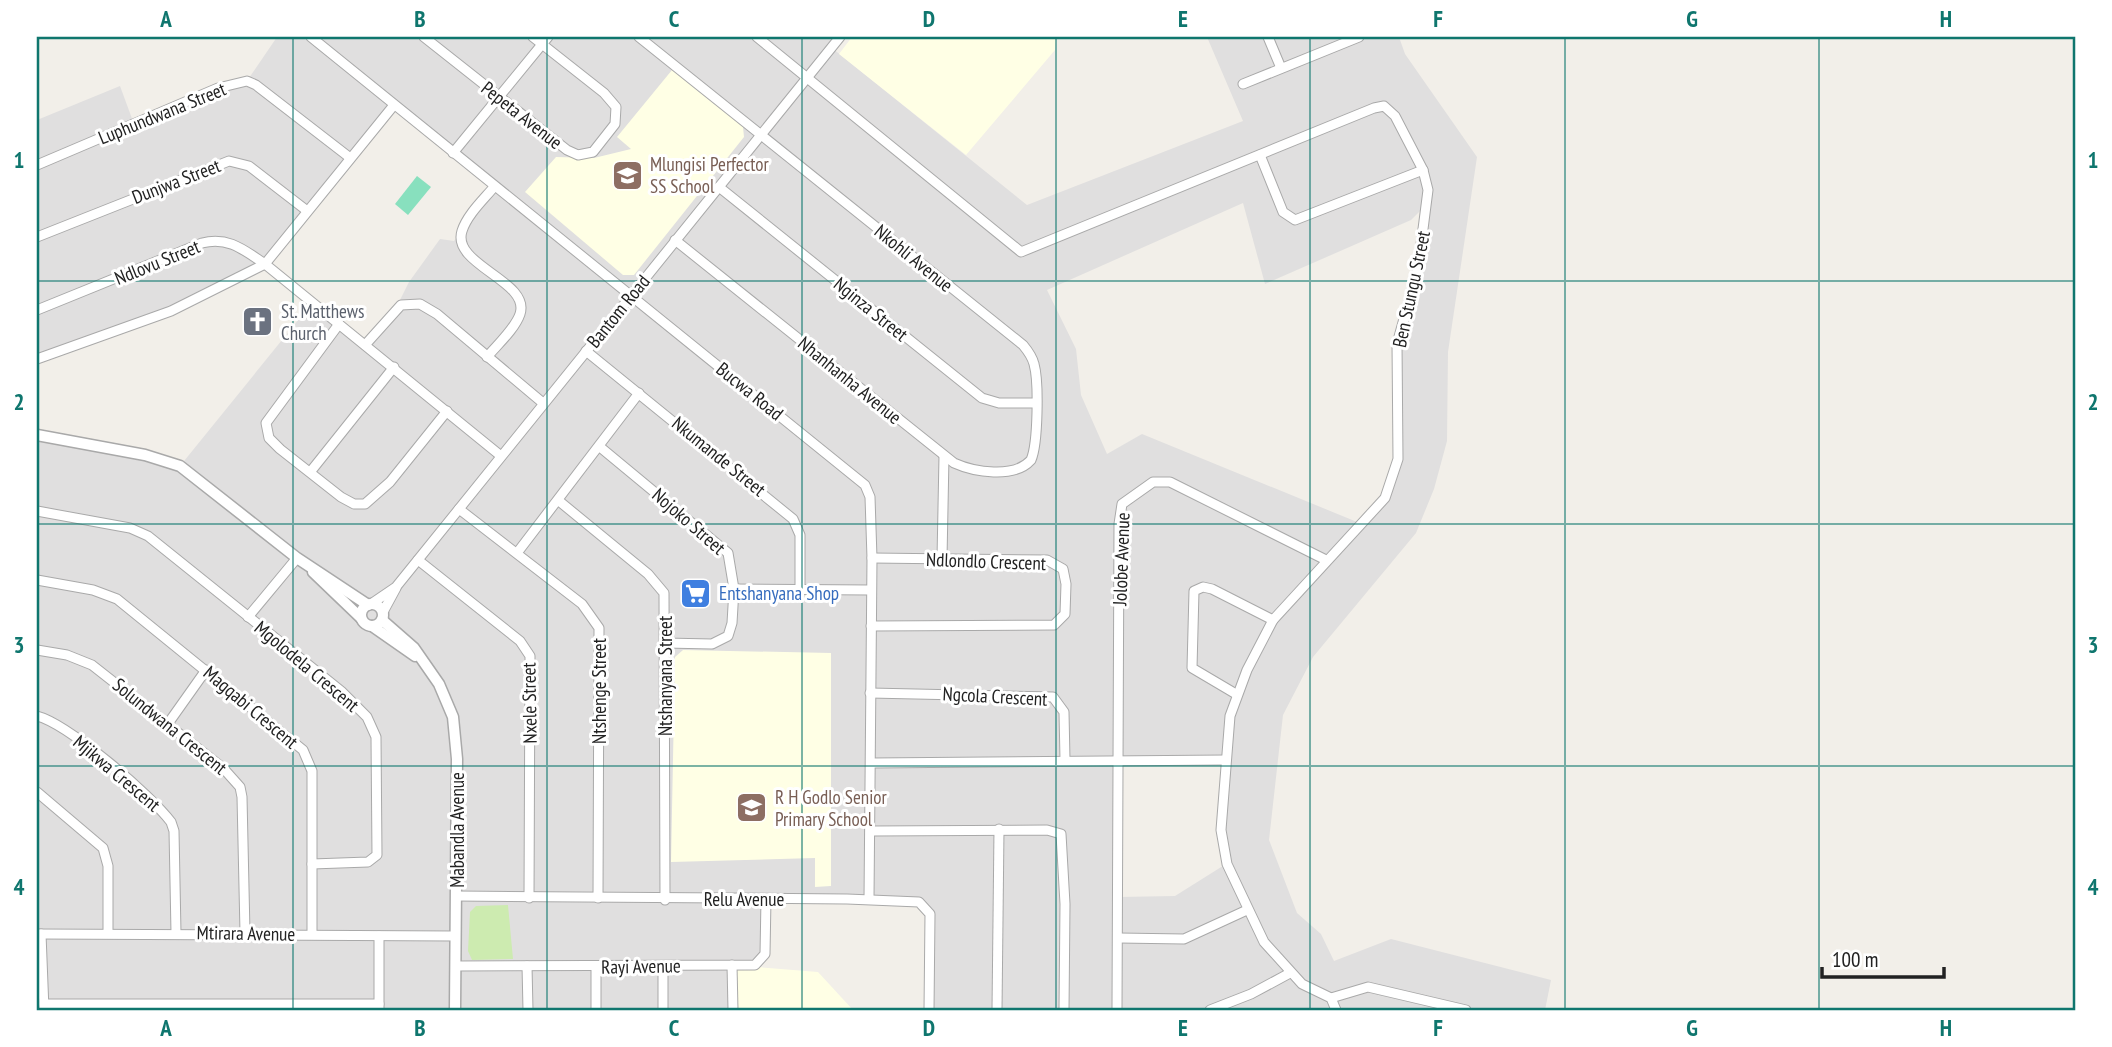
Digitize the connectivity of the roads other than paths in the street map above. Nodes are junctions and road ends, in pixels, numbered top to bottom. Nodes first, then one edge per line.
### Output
1 (311, 37) edge
2 (424, 37) edge
3 (533, 37) edge
4 (639, 37) edge
5 (757, 37) edge
6 (840, 37) edge
7 (1268, 37) edge
8 (1359, 37) edge
9 (545, 40) edge
10 (1281, 68) junction
11 (807, 78) junction
12 (1243, 84) dead end
13 (499, 97) junction
14 (394, 105) junction
15 (760, 135) junction
16 (453, 153) junction
17 (1260, 155) junction
18 (349, 157) junction
19 (37, 165) edge
20 (1423, 170) junction
21 (494, 187) junction
22 (719, 187) junction
23 (306, 210) junction
24 (37, 237) edge
25 (675, 240) junction
26 (265, 264) junction
27 (631, 294) junction
28 (37, 310) edge
29 (339, 324) junction
30 (365, 345) junction
31 (586, 351) junction
32 (487, 357) junction
33 (37, 359) edge
34 (394, 367) junction
35 (639, 393) junction
36 (543, 403) junction
37 (1035, 403) junction
38 (447, 411) junction
39 (37, 435) edge
40 (600, 447) junction
41 (501, 456) junction
42 (944, 456) junction
43 (311, 471) junction
44 (559, 501) junction
45 (458, 509) junction
46 (37, 511) edge
47 (517, 553) junction
48 (872, 558) junction
49 (942, 559) junction
50 (301, 560) junction
51 (418, 560) junction
52 (1326, 560) junction
53 (37, 580) edge
54 (396, 587) junction
55 (734, 589) junction
56 (800, 589) junction
57 (870, 590) junction
58 (370, 604) junction
59 (382, 616) junction
60 (248, 617) junction
61 (361, 618) junction
62 (1273, 620) junction
63 (372, 626) junction
64 (871, 626) junction
65 (665, 643) junction
66 (37, 649) edge
67 (420, 660) junction
68 (206, 670) junction
69 (870, 693) junction
70 (1236, 694) junction
71 (37, 716) edge
72 (167, 725) junction
73 (1065, 760) junction
74 (1120, 760) junction
75 (1226, 760) junction
76 (872, 764) junction
77 (37, 792) edge
78 (999, 829) junction
79 (872, 831) junction
80 (312, 864) junction
81 (456, 896) junction
82 (528, 898) junction
83 (598, 898) junction
84 (766, 899) junction
85 (869, 899) junction
86 (665, 900) junction
87 (1247, 910) junction
88 (108, 933) junction
89 (176, 933) junction
90 (245, 933) junction
91 (39, 934) edge
92 (312, 934) junction
93 (379, 936) junction
94 (455, 936) junction
95 (1119, 938) junction
96 (732, 965) junction
97 (456, 966) junction
98 (527, 966) junction
99 (663, 966) junction
100 (596, 967) junction
101 (1290, 973) junction
102 (1331, 998) junction
103 (44, 1007) edge
104 (108, 1007) edge
105 (177, 1007) edge
106 (243, 1007) edge
107 (312, 1007) edge
108 (379, 1007) edge
109 (1436, 1007) edge
110 (455, 1010) edge
111 (528, 1010) edge
112 (596, 1010) edge
113 (663, 1010) edge
114 (733, 1010) edge
115 (929, 1010) edge
116 (997, 1010) edge
117 (1064, 1010) edge
118 (1117, 1010) edge
119 (1210, 1010) edge
120 (1336, 1010) edge
121 (1466, 1010) edge

1 - 14 street, Bucwa Road
2 - 13 street, Pepeta Avenue
3 - 9 street
4 - 15 street, Nkohli Avenue
5 - 11 street
6 - 11 street, Bantom Road
7 - 10 street
8 - 10 street
9 - 13 street
9 - 13 street, Pepeta Avenue
10 - 12 street
11 - 15 street, Bantom Road
11 - 17 street, Ben Stungu Street
13 - 16 street
14 - 16 street, Bucwa Road
14 - 18 street
15 - 22 street, Bantom Road
15 - 37 street, Nkohli Avenue
16 - 21 street, Bucwa Road
17 - 20 street, Ben Stungu Street
17 - 20 street
18 - 19 street, Luphundwana Street
18 - 23 street
20 - 52 street, Ben Stungu Street
21 - 27 street, Bucwa Road
21 - 32 street
22 - 25 street, Bantom Road
22 - 37 street, Nginza Street
23 - 24 street, Dunjwa Street
23 - 26 street
25 - 27 street, Bantom Road
25 - 42 street, Nhanhanha Avenue
26 - 28 street, Ndlovu Street
26 - 29 street, Ndlovu Street
26 - 33 street
27 - 31 street, Bantom Road
27 - 48 street, Bucwa Road
29 - 30 street, Ndlovu Street
29 - 43 street
30 - 32 street
30 - 34 street, Ndlovu Street
31 - 35 street, Nkumande Street
31 - 36 street, Bantom Road
32 - 36 street
34 - 38 street, Ndlovu Street
34 - 43 street
35 - 40 street
35 - 56 street, Nkumande Street
36 - 41 street, Bantom Road
37 - 42 street, Nkohli Avenue
38 - 41 street, Ndlovu Street
38 - 43 street
39 - 50 street
40 - 44 street
40 - 55 street, Nojoko Street
41 - 45 street, Bantom Road
42 - 49 street
44 - 47 street
44 - 65 street, Ntshanyana Street
45 - 47 street, Ntshenge Street
45 - 51 street, Bantom Road
46 - 60 street, Mgolodela Crescent
47 - 83 street, Ntshenge Street
48 - 49 street, Ndlondlo Crescent
48 - 57 street, Bucwa Road
49 - 64 street, Ndlondlo Crescent
50 - 58 street
50 - 60 street, Mgolodela Crescent
50 - 61 street
51 - 54 street, Bantom Road
51 - 82 street, Nxele Street
52 - 62 street, Ben Stungu Street
52 - 74 street, Jolobe Avenue
53 - 68 street, Magqabi Crescent
54 - 58 street, Bantom Road
54 - 59 street, Bantom Road
55 - 56 street
55 - 65 street, Nojoko Street
56 - 57 street
57 - 64 street, Bucwa Road
58 - 59 street
58 - 61 street
59 - 63 street
59 - 67 street, Mabandla Avenue
60 - 80 street, Mgolodela Crescent
61 - 63 street
62 - 70 street, Ben Stungu Street
62 - 70 street
63 - 67 street, Mabandla Avenue
64 - 69 street, Bucwa Road
65 - 86 street, Ntshanyana Street
66 - 72 street, Solundwana Crescent
67 - 81 street, Mabandla Avenue
68 - 72 street
68 - 80 street, Magqabi Crescent
69 - 73 street, Ngcola Crescent
69 - 76 street, Bucwa Road
70 - 75 street, Ben Stungu Street
71 - 89 street, Mjikwa Crescent
72 - 90 street, Solundwana Crescent
73 - 74 street
73 - 76 street
74 - 75 street
74 - 95 street
75 - 87 street, Ben Stungu Street
76 - 79 street, Bucwa Road
77 - 88 street
78 - 79 street
78 - 116 street
78 - 117 street
79 - 85 street, Bucwa Road
80 - 92 street, Magqabi Crescent
81 - 82 street, Relu Avenue
81 - 94 street, Mabandla Avenue
82 - 83 street, Relu Avenue
83 - 86 street, Relu Avenue
84 - 85 street, Relu Avenue
84 - 86 street, Relu Avenue
84 - 96 street, Rayi Avenue
85 - 115 street, Relu Avenue
87 - 95 street
87 - 101 street, Ben Stungu Street
88 - 89 street, Mtirara Avenue
88 - 91 street, Mtirara Avenue
89 - 90 street, Mtirara Avenue
90 - 92 street, Mtirara Avenue
91 - 103 street
92 - 93 street, Mtirara Avenue
93 - 94 street, Mtirara Avenue
93 - 108 street
94 - 97 street, Mabandla Avenue
95 - 118 street
96 - 99 street, Rayi Avenue
96 - 114 street
97 - 98 street, Rayi Avenue
97 - 110 street, Mabandla Avenue
98 - 100 street, Rayi Avenue
98 - 111 street
99 - 100 street, Rayi Avenue
99 - 113 street
100 - 112 street
101 - 102 street, Ben Stungu Street
101 - 119 street
102 - 109 street
102 - 120 street
103 - 104 street
104 - 105 street
105 - 106 street
106 - 107 street
107 - 108 street
109 - 121 street

